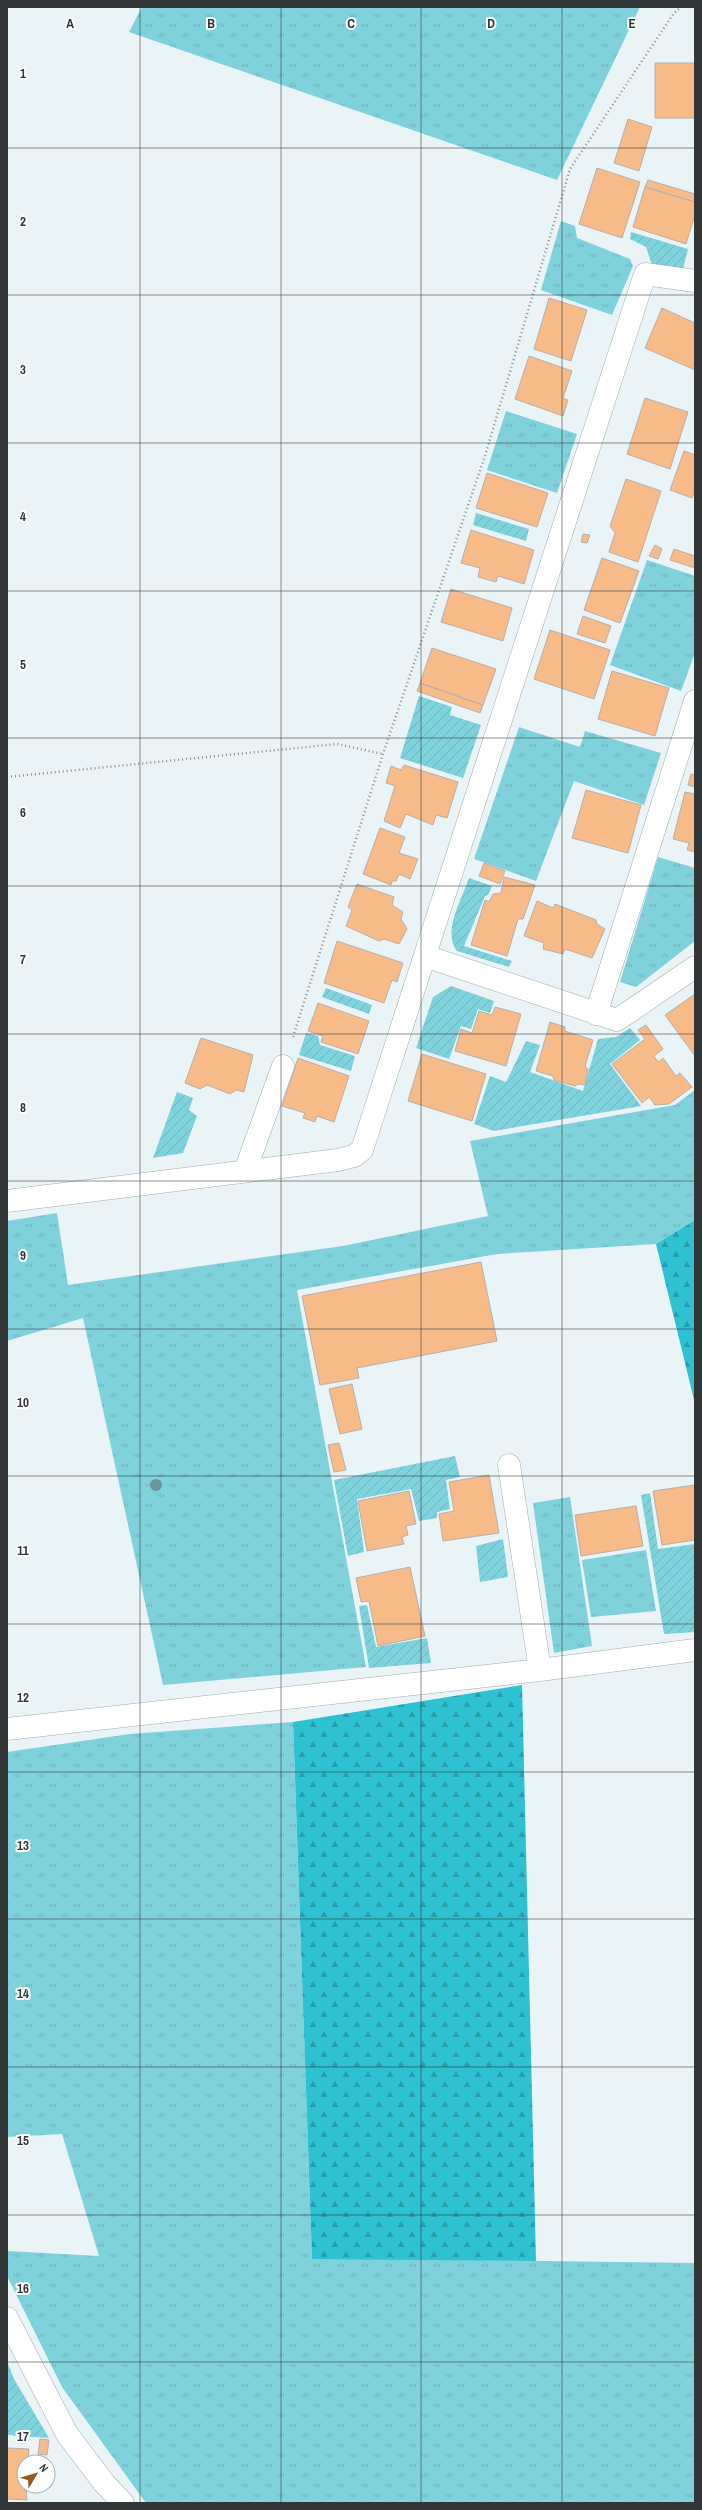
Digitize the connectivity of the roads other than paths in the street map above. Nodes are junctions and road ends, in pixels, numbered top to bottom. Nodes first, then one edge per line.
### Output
1 (695, 281) edge
2 (695, 701) edge
3 (425, 956) junction
4 (695, 967) edge
5 (596, 1014) junction
6 (283, 1066) road end
7 (245, 1171) junction
8 (7, 1201) edge
9 (509, 1465) dead end
10 (695, 1650) edge
11 (540, 1670) junction
12 (7, 1729) edge
13 (7, 2318) edge
14 (123, 2503) edge

1 - 3 street
2 - 5 street
3 - 5 street
3 - 7 street
4 - 5 street
6 - 7 street
7 - 8 street
9 - 11 street
10 - 11 street
11 - 12 street
13 - 14 street

